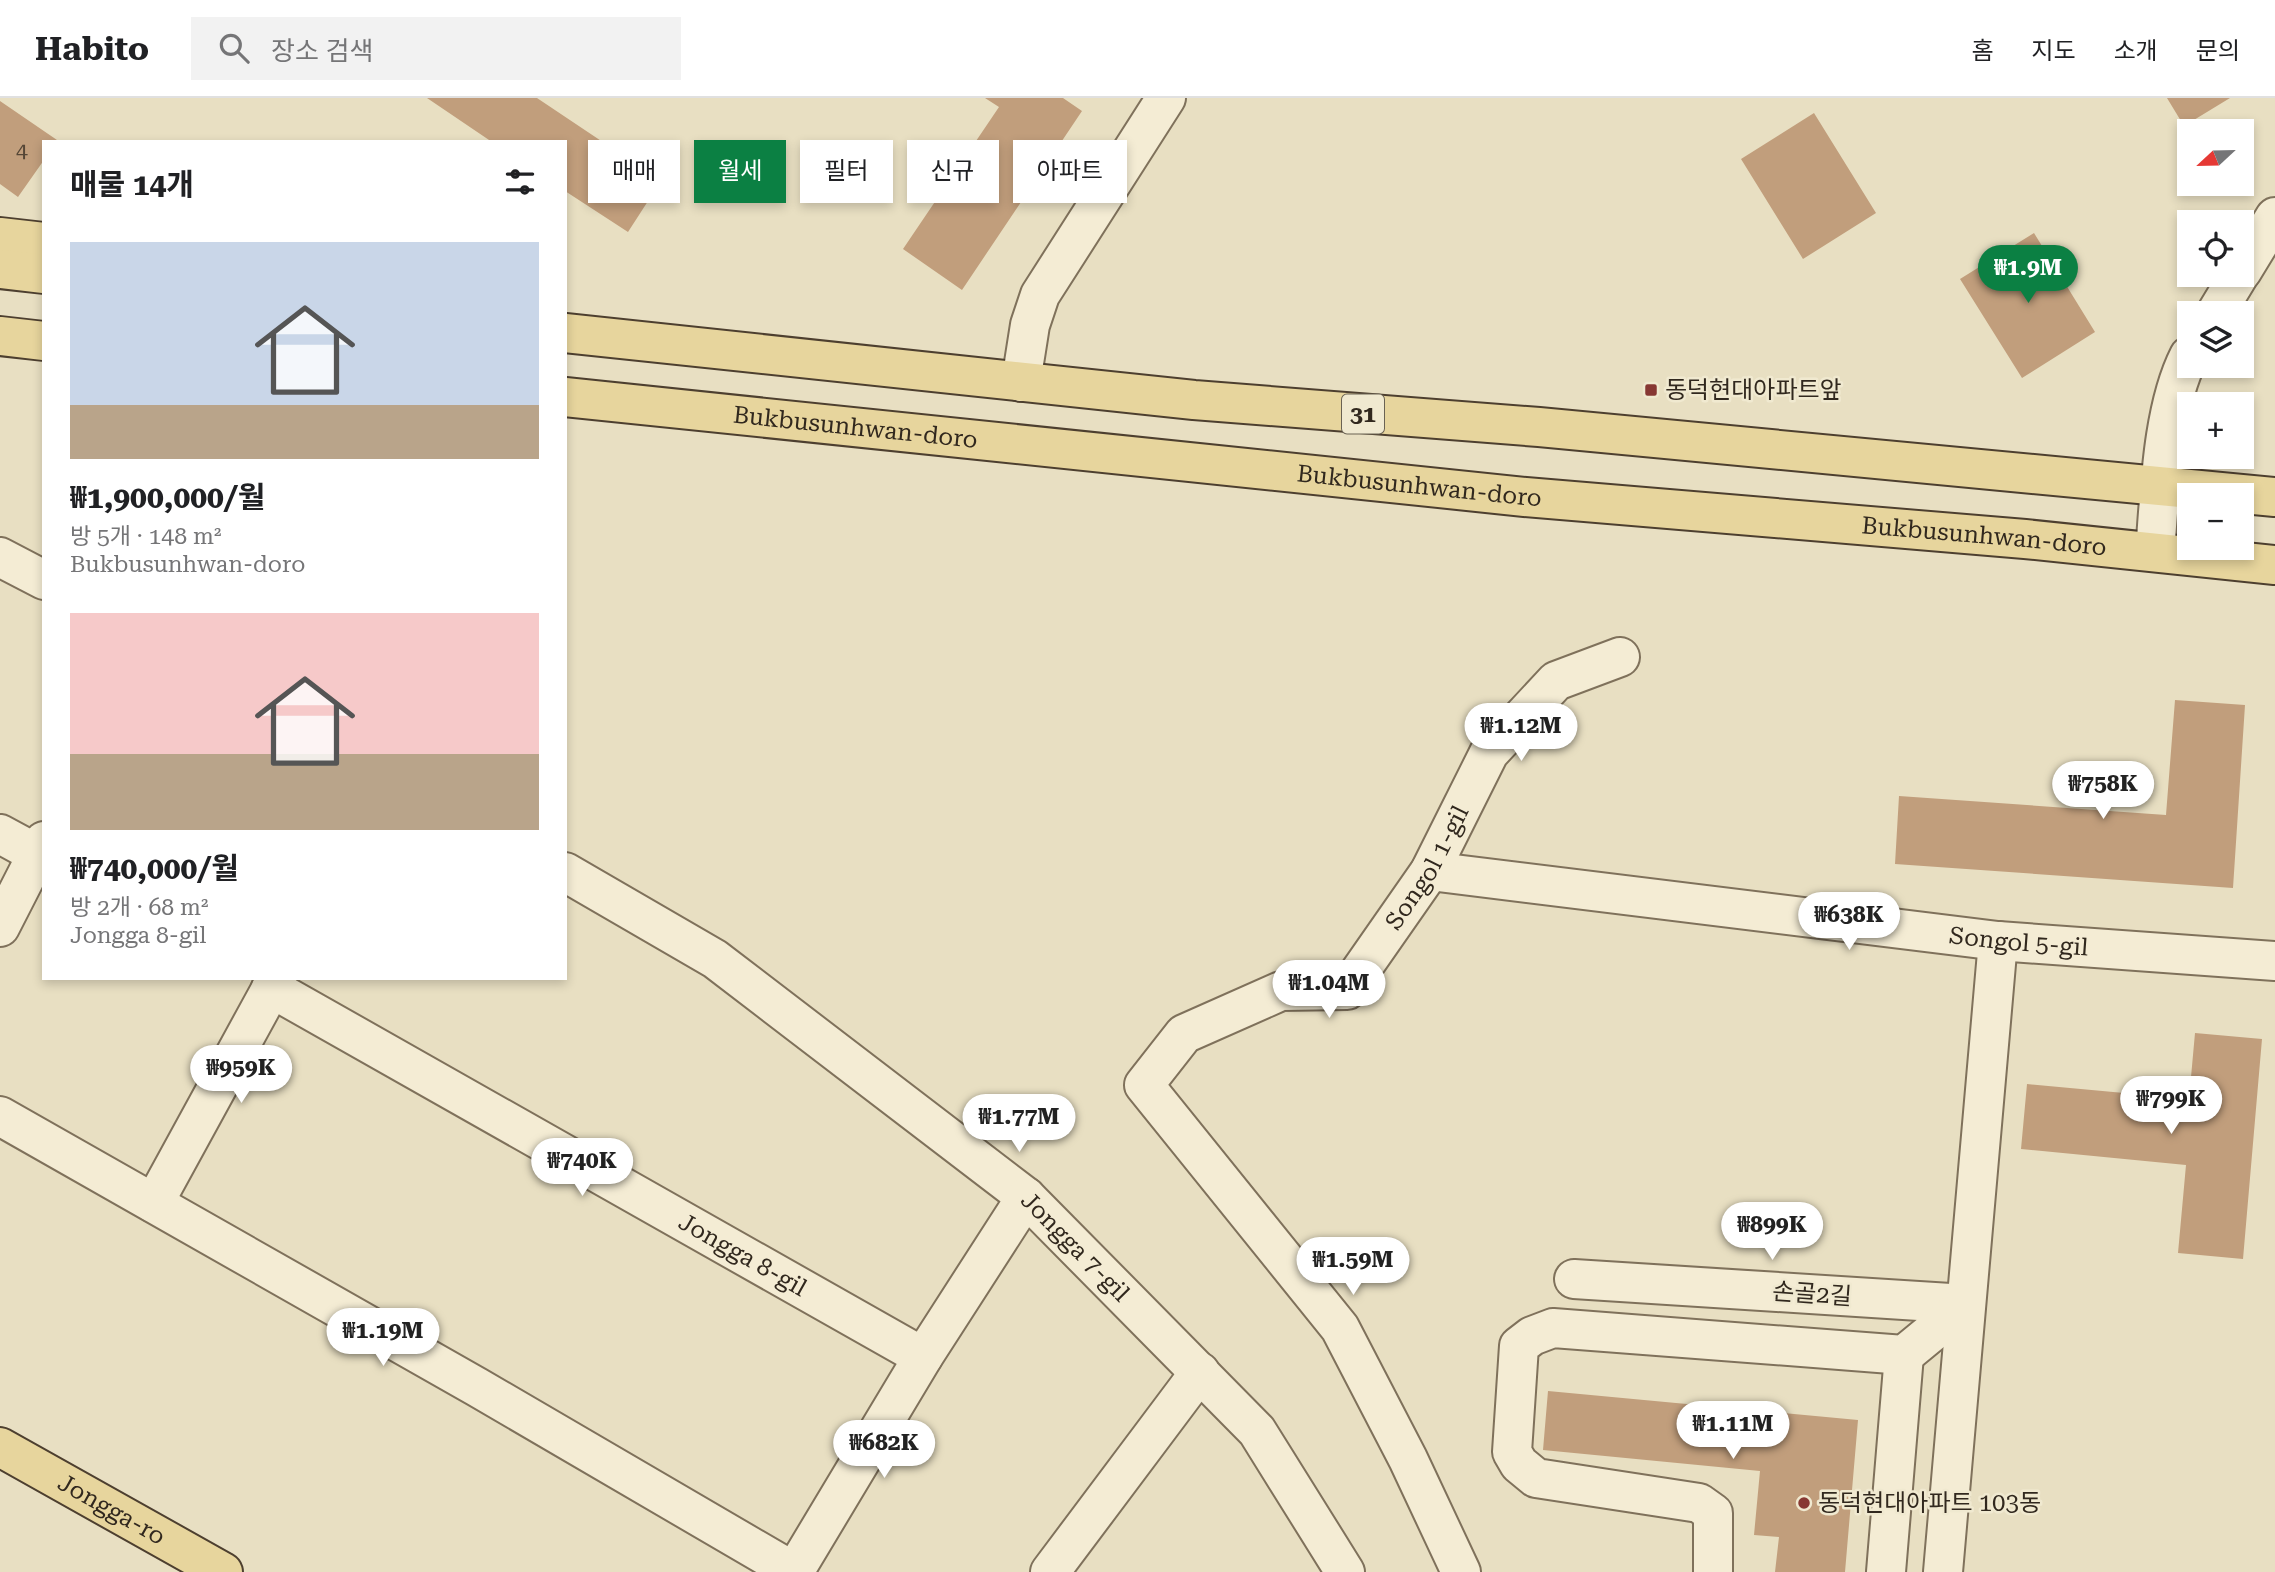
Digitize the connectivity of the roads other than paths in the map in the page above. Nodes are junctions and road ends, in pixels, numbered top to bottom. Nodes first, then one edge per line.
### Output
1 (1166, 98) edge
2 (2275, 217) edge
3 (0, 237) edge
4 (42, 242) edge
5 (2254, 252) edge
6 (0, 269) edge
7 (42, 274) edge
8 (567, 325) edge
9 (567, 333) edge
10 (0, 336) edge
11 (42, 341) edge
12 (729, 352) junction
13 (0, 362) edge
14 (42, 366) edge
15 (2182, 378) edge
16 (1021, 383) junction
17 (567, 397) edge
18 (567, 402) edge
19 (724, 414) junction
20 (2161, 485) junction
21 (2275, 497) edge
22 (2155, 552) junction
23 (0, 557) edge
24 (2275, 565) edge
25 (42, 579) edge
26 (1620, 657) dead end
27 (0, 834) edge
28 (40, 848) edge
29 (1430, 871) junction
30 (567, 873) edge
31 (0, 927) edge
32 (1997, 941) junction
33 (2275, 961) edge
34 (274, 983) edge
35 (0, 1116) edge
36 (1026, 1197) junction
37 (154, 1203) junction
38 (1574, 1279) dead end
39 (1966, 1304) junction
40 (1904, 1355) junction
41 (923, 1357) junction
42 (1199, 1372) junction
43 (0, 1447) edge
44 (223, 1572) edge
45 (794, 1572) edge
46 (1050, 1572) edge
47 (1345, 1572) edge
48 (1461, 1572) edge
49 (1713, 1572) edge
50 (1886, 1572) edge
51 (1943, 1572) edge

1 - 16 street
2 - 5 street
3 - 4 main road
6 - 7 main road
8 - 12 main road
9 - 12 main road, 31
10 - 11 main road
12 - 16 main road, 31
13 - 14 main road
15 - 20 street
16 - 20 main road, 31
17 - 19 main road, Bukbusunhwan-doro
18 - 19 main road
19 - 22 main road, Bukbusunhwan-doro
20 - 21 main road, 31
20 - 22 street
22 - 24 main road, Bukbusunhwan-doro
23 - 25 street
26 - 29 street, Songol 1-gil
27 - 28 street
28 - 31 street
29 - 32 street, Songol 5-gil
29 - 48 street, Songol 1-gil
30 - 36 street, Jongga 7-gil
32 - 33 street, Songol 5-gil
32 - 39 street
34 - 37 street, Jongga 8-gil
34 - 41 street, Jongga 8-gil
35 - 37 street
36 - 41 street
36 - 42 street, Jongga 7-gil
37 - 45 street
38 - 39 street, 손골2길
39 - 40 street
39 - 51 street
40 - 49 street
40 - 50 street
41 - 45 street
42 - 46 street
42 - 47 street, Jongga 7-gil
43 - 44 main road, Jongga-ro

